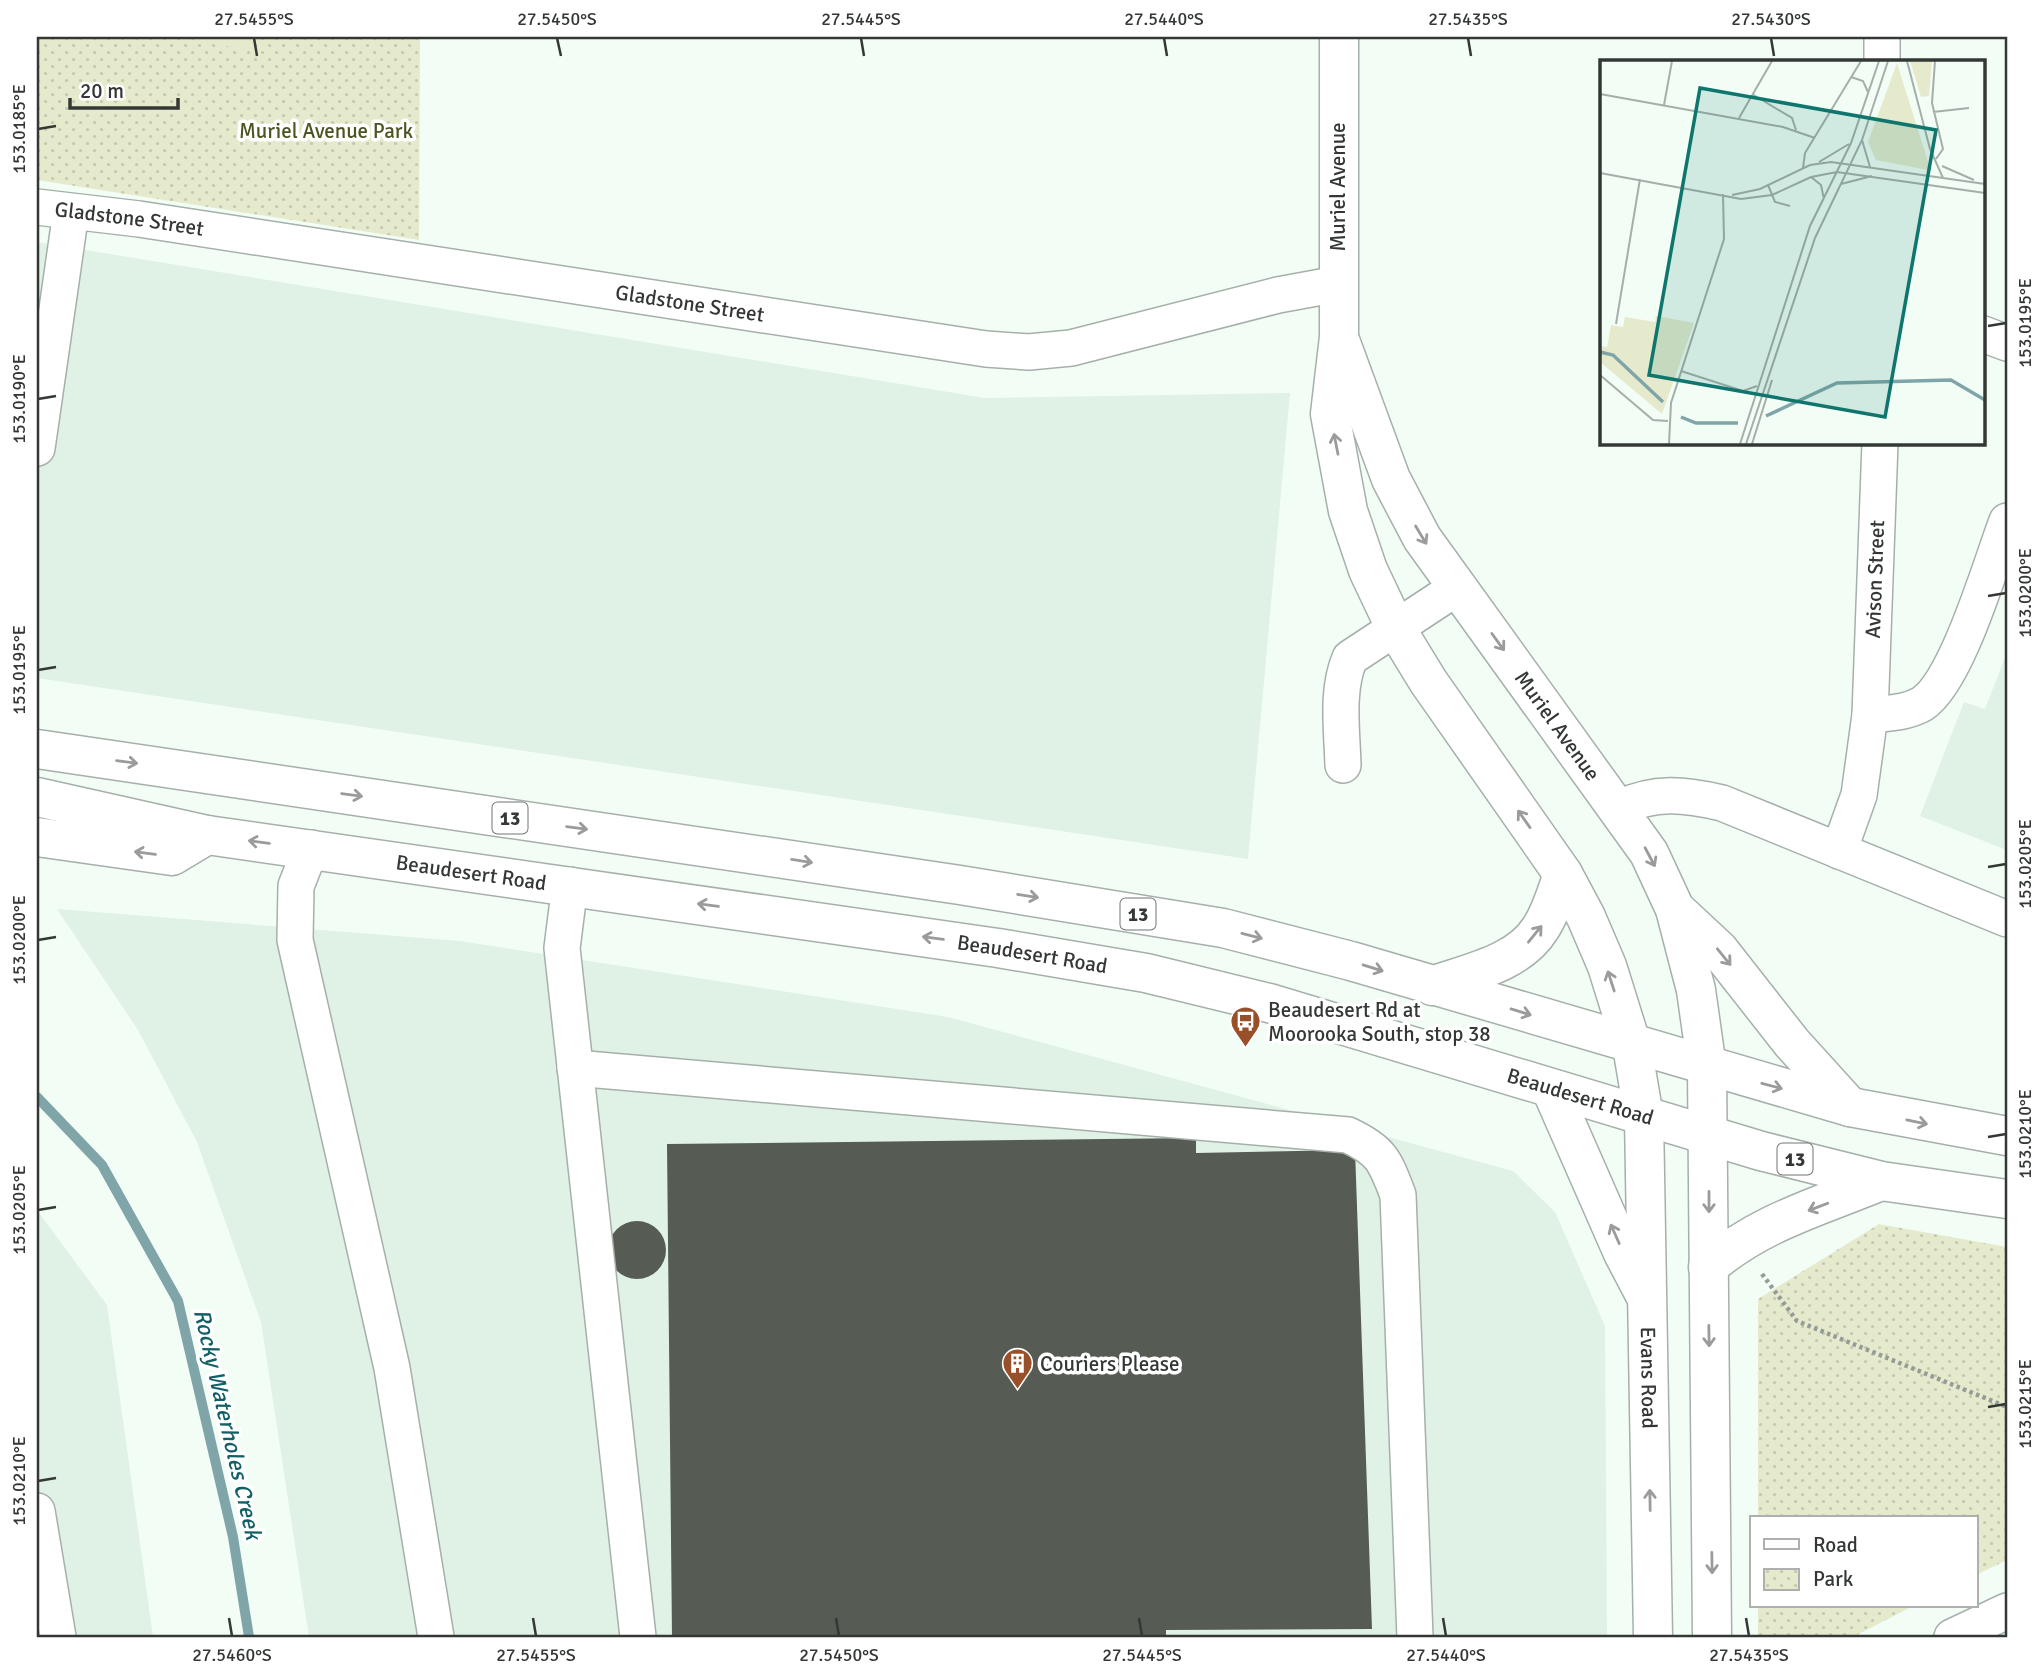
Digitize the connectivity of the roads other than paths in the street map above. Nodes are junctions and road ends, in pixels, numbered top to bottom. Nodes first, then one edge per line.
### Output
1 (1339, 37) edge
2 (1882, 37) edge
3 (1882, 60) edge
4 (37, 207) edge
5 (71, 212) junction
6 (1338, 284) junction
7 (1984, 334) edge
8 (1339, 337) junction
9 (2007, 343) edge
10 (1880, 444) edge
11 (37, 448) edge
12 (2007, 521) edge
13 (1458, 587) junction
14 (1395, 627) junction
15 (1870, 715) junction
16 (44, 743) edge
17 (1343, 765) dead end
18 (37, 797) edge
19 (1619, 808) junction
20 (207, 835) junction
21 (37, 837) edge
22 (311, 848) junction
23 (1839, 851) junction
24 (1563, 874) junction
25 (570, 885) junction
26 (1675, 909) junction
27 (2007, 919) edge
28 (1432, 986) junction
29 (1632, 1046) junction
30 (575, 1068) junction
31 (1707, 1068) junction
32 (1551, 1089) junction
33 (1850, 1107) junction
34 (1644, 1117) junction
35 (1710, 1136) junction
36 (2007, 1136) edge
37 (1881, 1181) junction
38 (2007, 1199) edge
39 (1709, 1267) junction
40 (1645, 1295) junction
41 (37, 1511) edge
42 (2007, 1611) edge
43 (58, 1637) edge
44 (436, 1637) edge
45 (638, 1637) edge
46 (1415, 1637) edge
47 (1654, 1637) edge
48 (1712, 1637) edge
49 (1951, 1637) edge

1 - 6 main road, Muriel Avenue
2 - 3 street
4 - 5 street, Gladstone Street
5 - 6 street, Gladstone Street
5 - 11 street
6 - 8 main road, Muriel Avenue
7 - 9 street
8 -> 13 main road, Muriel Avenue
14 -> 8 main road, Muriel Avenue
10 - 15 street, Avison Street
12 - 15 street
13 - 14 street
13 -> 19 main road, Muriel Avenue
14 - 17 street
24 -> 14 main road, Muriel Avenue
15 - 23 street, Avison Street
16 -> 28 main road, 13
18 - 20 main road, Beaudesert Road / 13
19 - 23 street
19 -> 26 main road, Muriel Avenue
20 -> 21 main road
22 -> 20 main road, Beaudesert Road / 13
22 - 25 main road, Beaudesert Road / 13
22 - 44 street
23 - 27 street
28 -> 24 main road
29 -> 24 main road, Muriel Avenue
25 - 30 street
32 -> 25 main road, Beaudesert Road / 13
26 - 31 main road, Muriel Avenue
26 -> 33 main road
28 -> 29 main road, 13
29 - 31 main road, 13
29 - 34 main road, Muriel Avenue
30 - 45 street
30 - 46 street
31 -> 33 main road, 13
31 - 35 main road, Muriel Avenue
32 - 34 main road, Beaudesert Road / 13
40 -> 32 main road
33 -> 36 main road, 13
34 - 35 main road, Beaudesert Road / 13
34 - 40 main road, Evans Road
35 - 37 main road, Beaudesert Road / 13
35 -> 39 main road
37 - 38 main road, Beaudesert Road / 13
37 -> 39 main road
39 -> 48 main road
47 -> 40 main road, Evans Road
41 - 43 street
42 - 49 street

